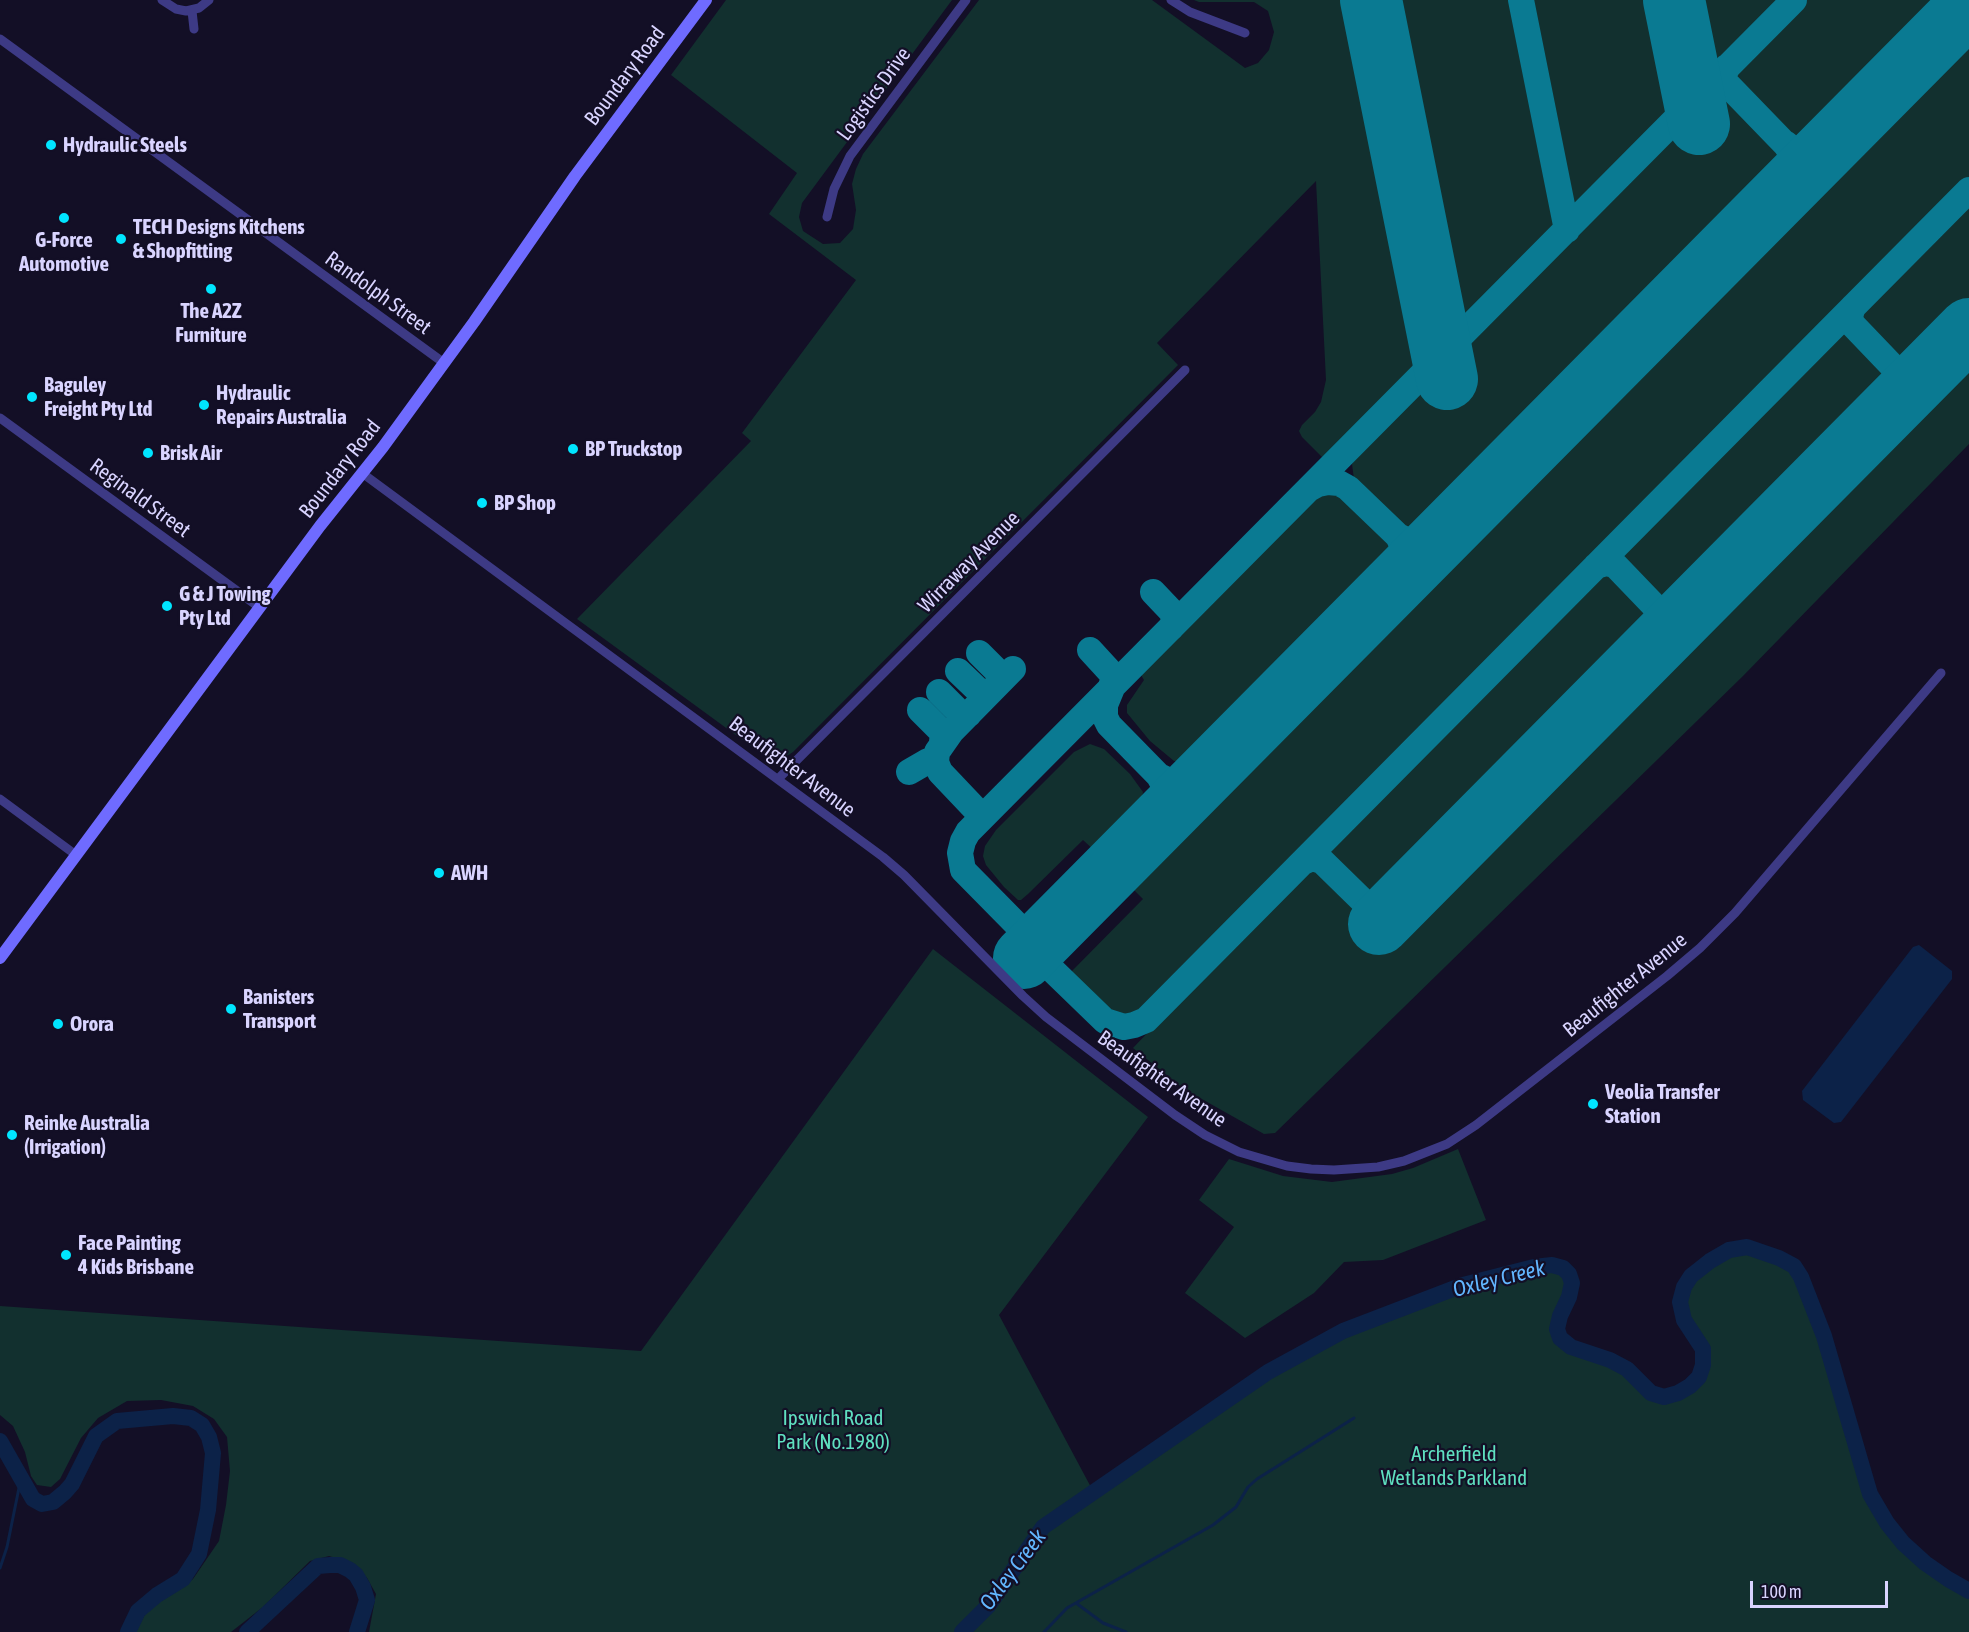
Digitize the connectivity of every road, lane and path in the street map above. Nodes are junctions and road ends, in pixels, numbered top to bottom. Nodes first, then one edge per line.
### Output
1 (162, 0) edge
2 (209, 0) edge
3 (706, 0) edge
4 (966, 0) edge
5 (1171, 0) edge
6 (192, 11) junction
7 (194, 29) dead end
8 (1245, 33) dead end
9 (0, 39) edge
10 (827, 217) dead end
11 (444, 363) junction
12 (1185, 370) dead end
13 (0, 418) edge
14 (362, 473) junction
15 (259, 608) junction
16 (1941, 673) dead end
17 (778, 779) junction
18 (0, 799) edge
19 (76, 855) junction
20 (0, 958) edge

1 - 6 street
2 - 6 street
3 - 11 main road, Boundary Road
4 - 10 street, Logistics Drive
5 - 8 street
6 - 7 street
9 - 11 street, Randolph Street
11 - 14 main road, Boundary Road
12 - 17 street, Wirraway Avenue
13 - 15 street, Reginald Street
14 - 15 main road, Boundary Road
14 - 17 street, Beaufighter Avenue
15 - 19 main road, Boundary Road
16 - 17 street, Beaufighter Avenue
18 - 19 street
19 - 20 main road, Boundary Road

